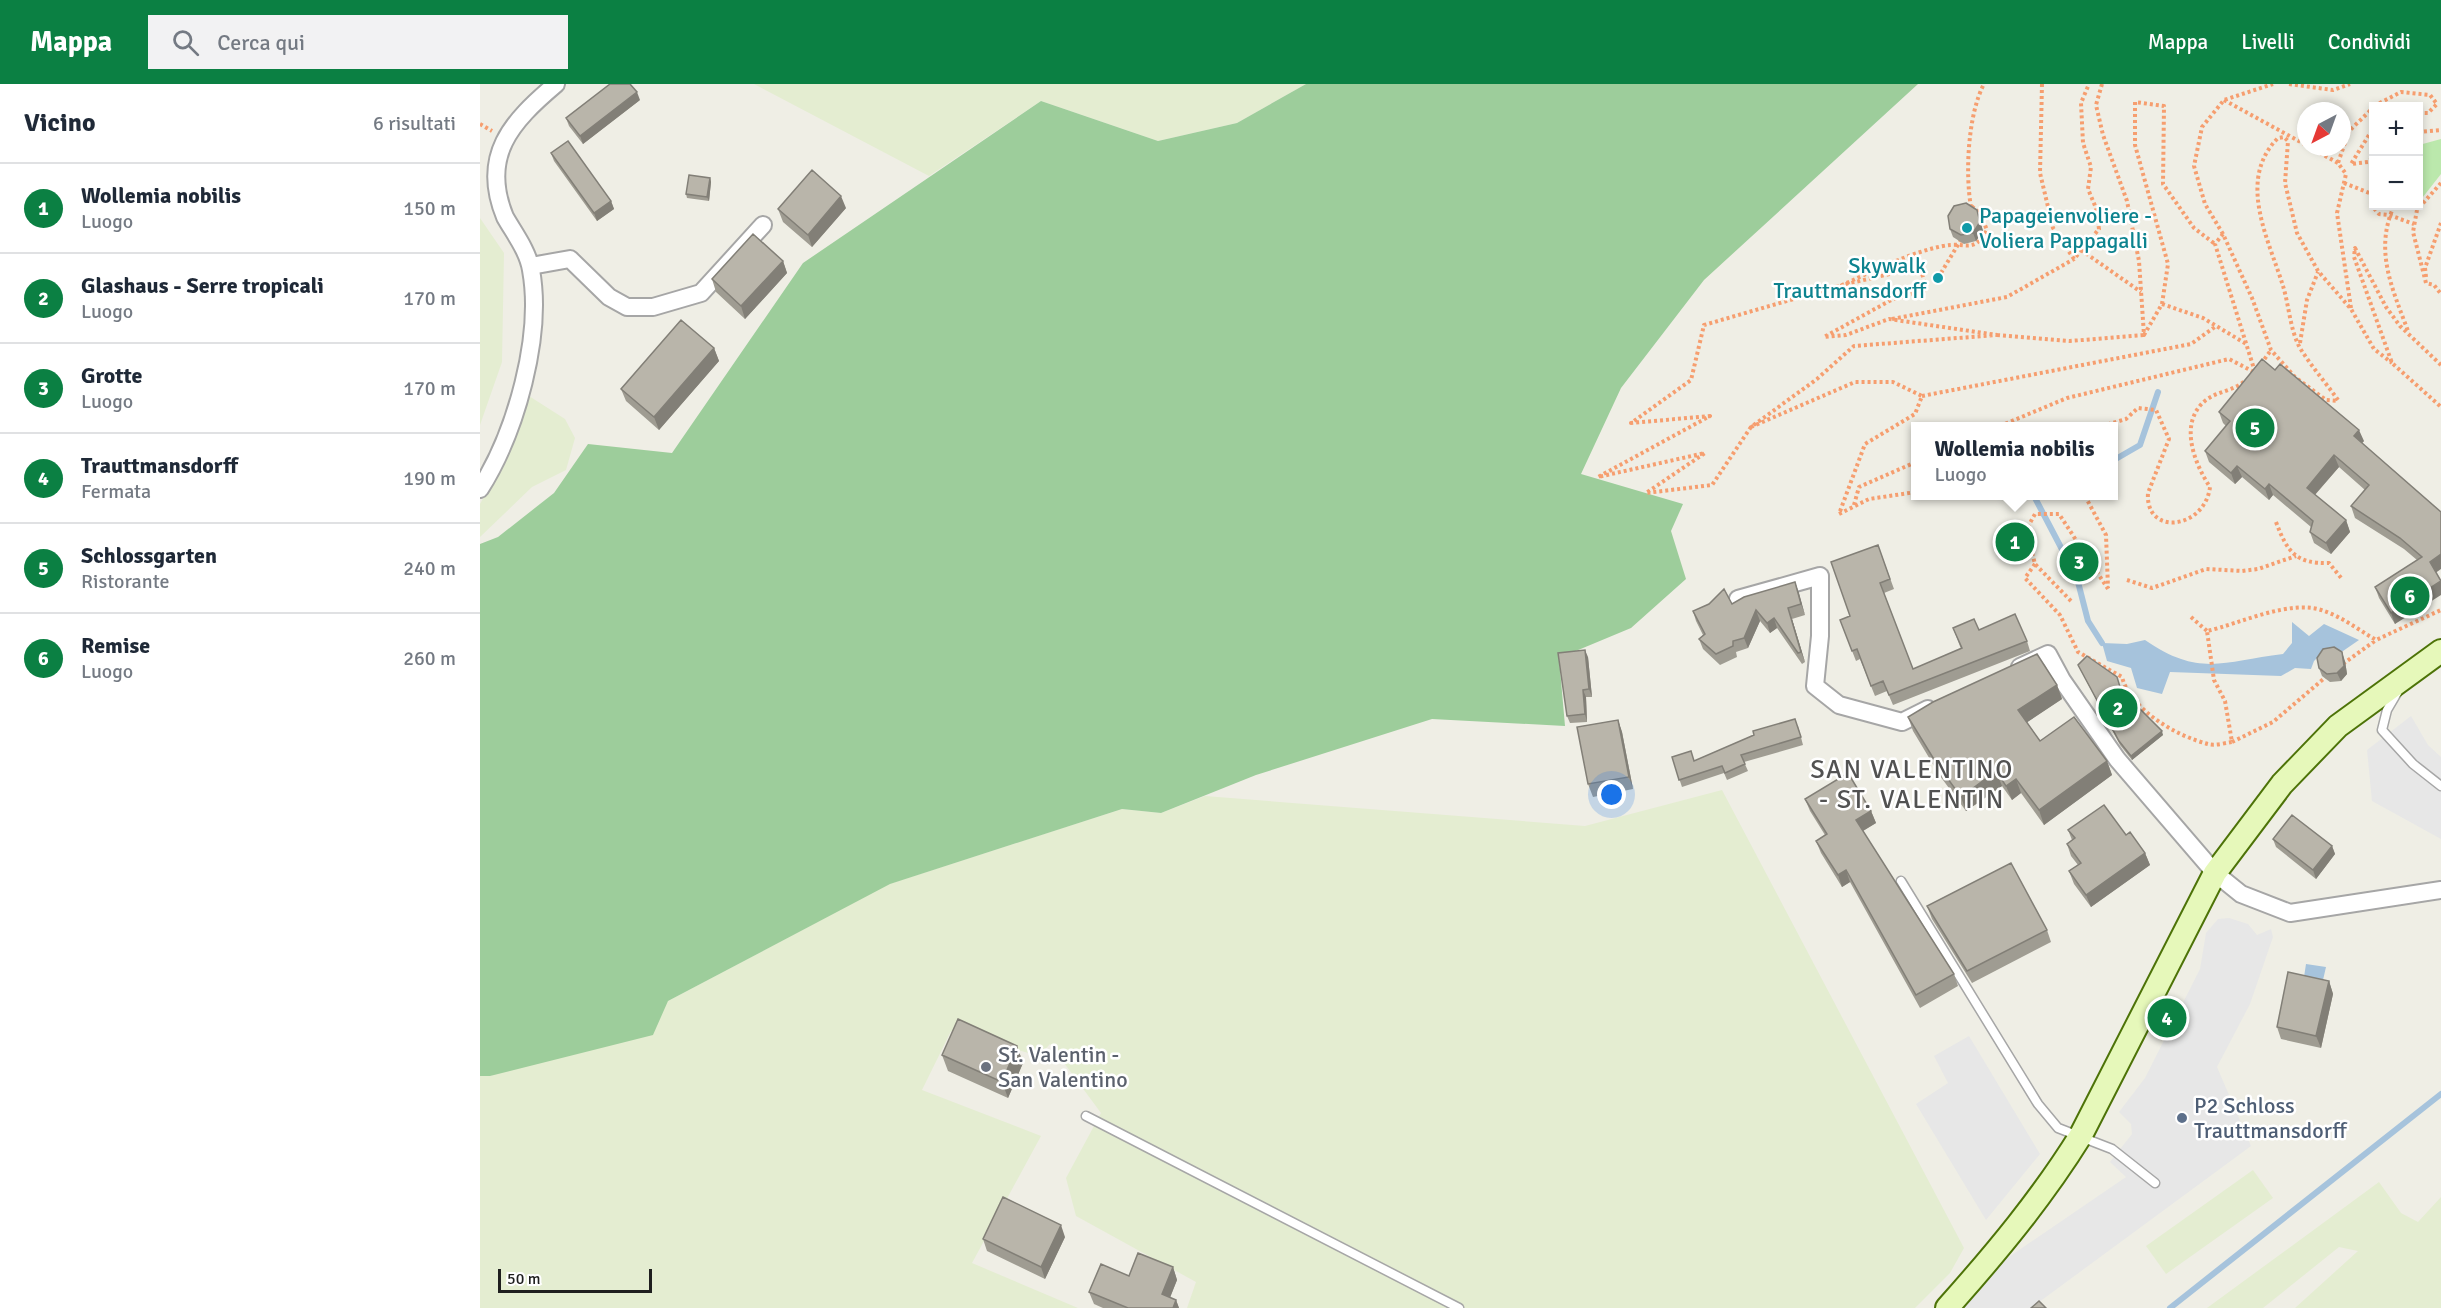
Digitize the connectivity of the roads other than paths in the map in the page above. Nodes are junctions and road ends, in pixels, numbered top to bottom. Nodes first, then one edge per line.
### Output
1 (556, 84) edge
2 (763, 225) dead end
3 (531, 266) junction
4 (480, 489) edge
5 (1738, 599) edge
6 (2441, 651) edge
7 (2008, 672) edge
8 (2409, 674) junction
9 (1938, 704) edge
10 (2441, 786) edge
11 (2215, 873) junction
12 (1901, 881) dead end
13 (2441, 890) edge
14 (1086, 1116) dead end
15 (2081, 1135) junction
16 (2156, 1183) dead end
17 (1459, 1308) edge
18 (1947, 1308) edge

1 - 3 street
2 - 3 street
3 - 4 street
5 - 9 street
6 - 8 main road
7 - 11 street
8 - 10 lane
8 - 11 main road
11 - 13 street
11 - 15 main road
12 - 15 lane
14 - 17 lane
15 - 16 lane
15 - 18 main road

